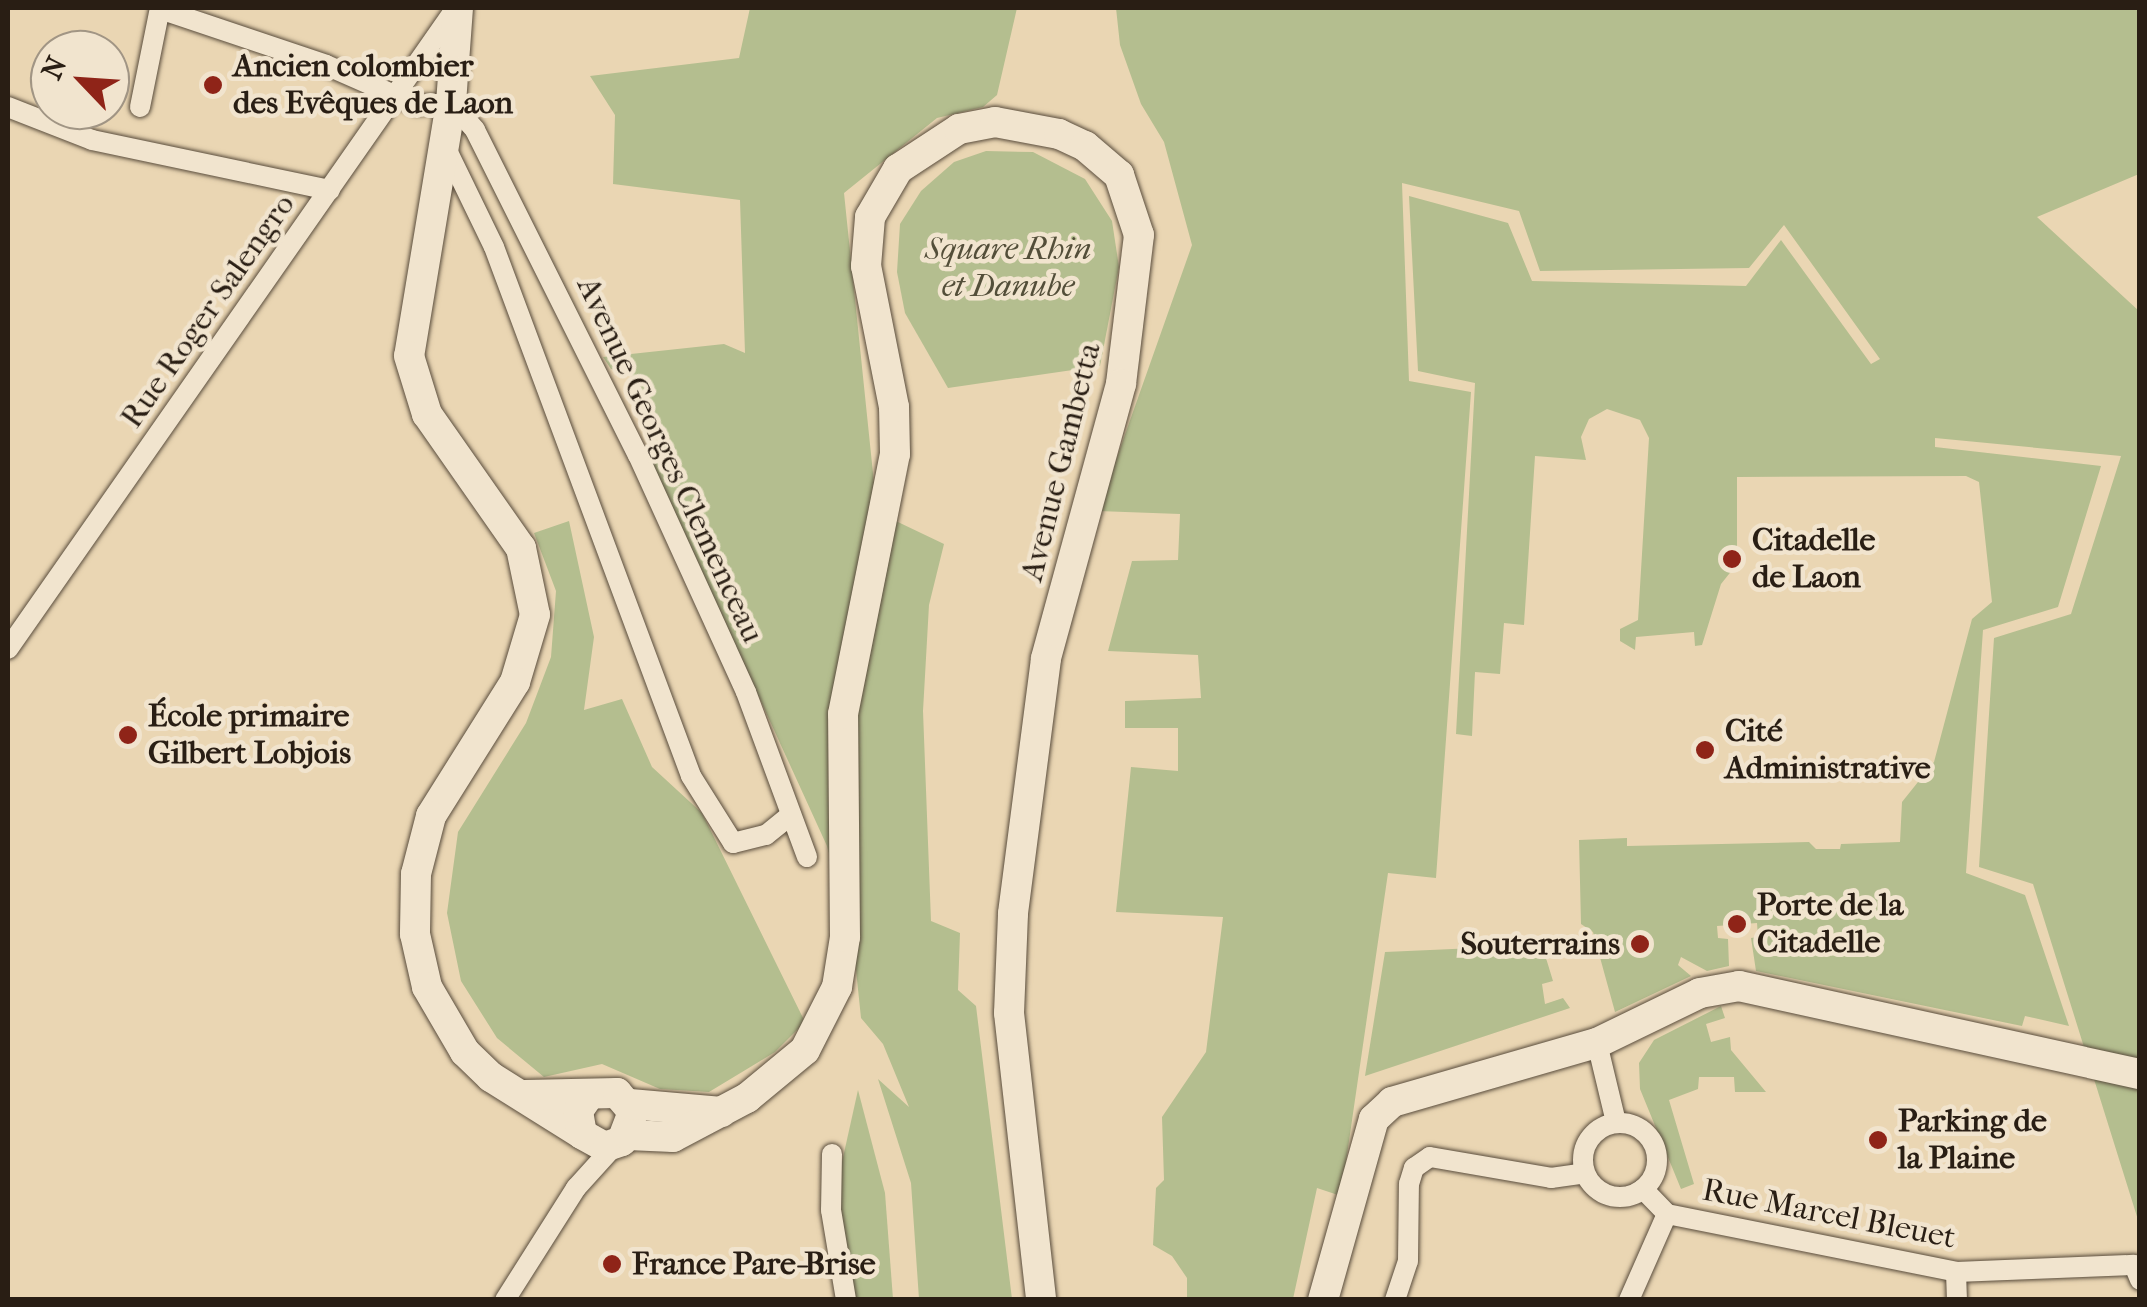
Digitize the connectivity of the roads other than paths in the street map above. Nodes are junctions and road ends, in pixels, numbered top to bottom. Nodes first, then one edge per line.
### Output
1 (160, 8) edge
2 (457, 8) edge
3 (412, 72) junction
4 (453, 89) junction
5 (394, 97) junction
6 (8, 107) edge
7 (140, 107) dead end
8 (444, 142) junction
9 (330, 190) junction
10 (8, 649) edge
11 (791, 815) junction
12 (807, 857) dead end
13 (1596, 1043) junction
14 (2140, 1074) edge
15 (525, 1095) junction
16 (590, 1095) junction
17 (630, 1104) junction
18 (726, 1112) junction
19 (1616, 1122) junction
20 (603, 1138) junction
21 (832, 1154) dead end
22 (1585, 1173) junction
23 (1643, 1189) junction
24 (1667, 1214) junction
25 (1956, 1272) junction
26 (2137, 1272) edge
27 (505, 1300) edge
28 (846, 1300) edge
29 (1041, 1300) edge
30 (1323, 1300) edge
31 (1396, 1300) edge
32 (1629, 1300) edge
33 (1958, 1300) edge

1 - 5 street
1 - 7 street
2 - 3 street, Rue Roger Salengro
2 - 4 main road
3 - 4 street
3 - 5 street, Rue Roger Salengro
4 - 5 street
4 - 8 main road
4 - 11 street, Avenue Georges Clemenceau
5 - 9 street, Rue Roger Salengro
6 - 9 street
8 - 11 street
8 - 15 main road
9 - 10 street, Rue Roger Salengro
11 - 12 street, Avenue Georges Clemenceau
13 - 14 main road
13 - 19 street
13 - 30 main road
15 - 16 main road
15 - 20 main road
16 - 17 main road
16 - 20 main road
17 - 18 main road
17 - 20 main road
18 - 20 main road, Avenue Gambetta
18 - 29 main road, Avenue Gambetta
19 - 22 street
19 - 23 street
20 - 27 street
21 - 28 street
22 - 23 street
22 - 31 street
23 - 24 street, Rue Marcel Bleuet
24 - 25 street, Rue Marcel Bleuet
24 - 32 street
25 - 26 street, Rue Marcel Bleuet
25 - 33 street

